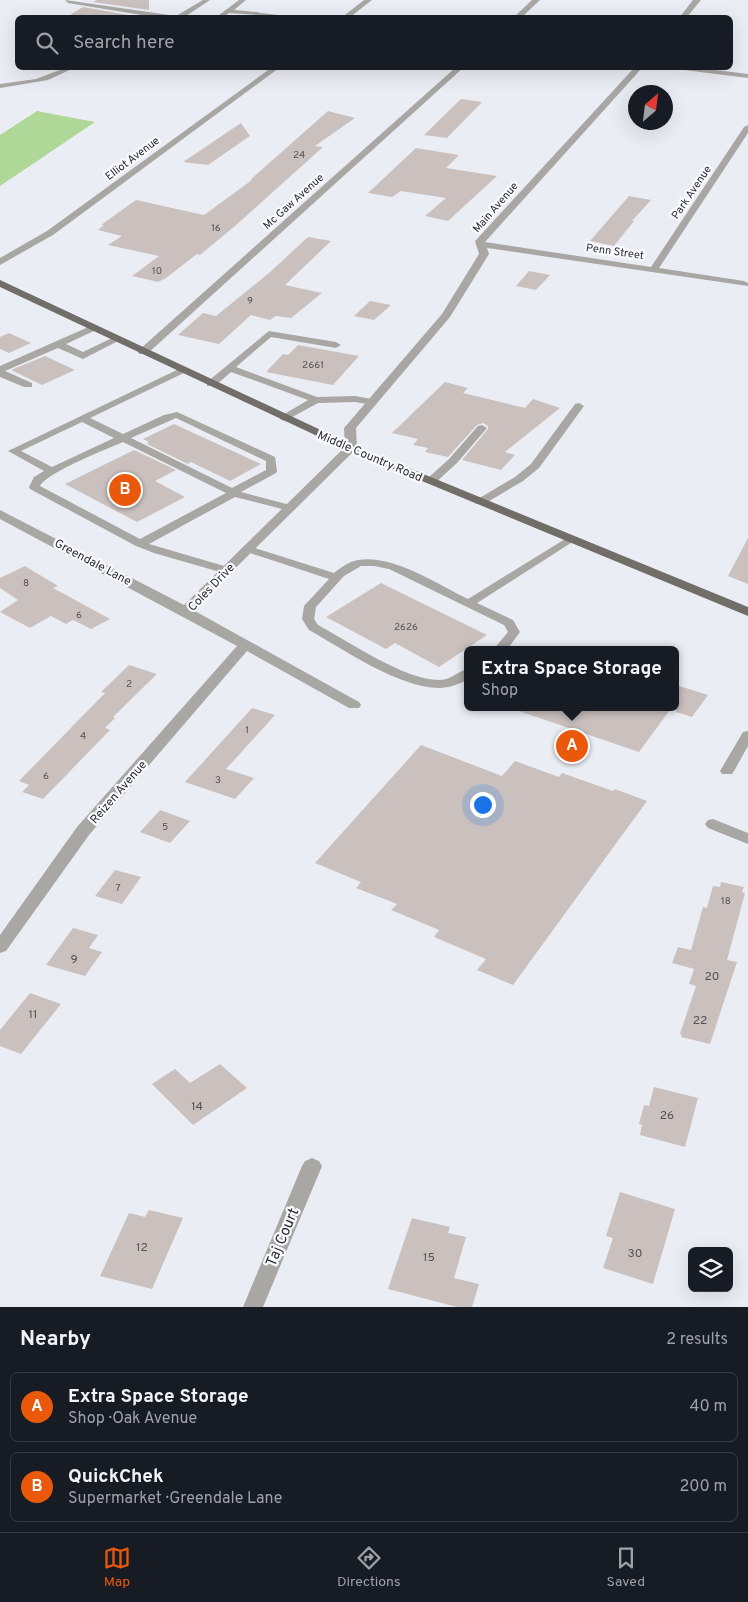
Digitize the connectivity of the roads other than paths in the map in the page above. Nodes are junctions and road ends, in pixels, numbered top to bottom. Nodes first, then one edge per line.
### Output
1 (71, 0) edge
2 (207, 0) edge
3 (243, 0) edge
4 (368, 0) edge
5 (536, 0) edge
6 (697, 0) edge
7 (228, 11) junction
8 (257, 14) joint
9 (158, 15) edge
10 (182, 15) edge
11 (222, 15) edge
12 (264, 15) edge
13 (348, 15) edge
14 (519, 15) edge
15 (684, 15) edge
16 (66, 70) edge
17 (272, 70) edge
18 (457, 70) edge
19 (636, 70) edge
20 (700, 70) edge
21 (748, 76) edge
22 (0, 86) edge
23 (748, 128) edge
24 (481, 244) junction
25 (0, 262) edge
26 (654, 269) junction
27 (0, 283) edge
28 (744, 284) dead end
29 (93, 328) junction
30 (117, 339) junction
31 (58, 344) junction
32 (336, 345) dead end
33 (143, 352) junction
34 (229, 368) junction
35 (183, 370) junction
36 (0, 372) edge
37 (211, 384) junction
38 (28, 385) dead end
39 (316, 400) junction
40 (373, 402) junction
41 (579, 406) dead end
42 (82, 418) junction
43 (285, 418) junction
44 (482, 428) dead end
45 (121, 438) junction
46 (351, 448) junction
47 (52, 471) junction
48 (430, 481) junction
49 (233, 492) junction
50 (480, 502) junction
51 (290, 508) junction
52 (0, 514) edge
53 (570, 539) junction
54 (140, 544) junction
55 (248, 549) junction
56 (227, 570) junction
57 (337, 578) junction
58 (469, 603) junction
59 (185, 611) junction
60 (748, 612) edge
61 (245, 645) junction
62 (504, 646) edge
63 (464, 676) edge
64 (354, 705) dead end
65 (748, 735) edge
66 (727, 771) dead end
67 (713, 824) dead end
68 (748, 839) edge
69 (0, 947) edge
70 (312, 1166) dead end
71 (253, 1307) edge

1 - 9 lane
2 - 10 lane
3 - 7 lane
4 - 13 street
5 - 14 street
6 - 15 street
7 - 8 lane
7 - 11 lane
8 - 12 street
16 - 22 street
17 - 25 street, Elliot Avenue
18 - 33 street, Mc Gaw Avenue
19 - 24 street, Main Avenue
20 - 21 street
23 - 26 street, Park Avenue
24 - 26 street, Penn Street
24 - 40 street, Main Avenue
26 - 28 street, Penn Street
27 - 29 main road, Middle Country Road
29 - 30 main road, Middle Country Road
29 - 31 lane
30 - 31 lane
30 - 33 main road, Middle Country Road
31 - 36 lane
32 - 34 lane
33 - 35 main road, Middle Country Road
34 - 37 lane
34 - 39 lane
35 - 37 main road, Middle Country Road
35 - 42 lane
36 - 38 lane
37 - 43 main road, Middle Country Road
39 - 40 lane
39 - 43 lane
40 - 46 street, Main Avenue
41 - 50 lane
42 - 45 lane
42 - 47 lane
43 - 46 main road, Middle Country Road
44 - 48 lane
45 - 47 lane
45 - 49 lane
45 - 49 lane
46 - 48 main road, Middle Country Road
46 - 51 street, Coles Drive
47 - 54 lane
48 - 50 main road, Middle Country Road
49 - 51 lane
49 - 54 lane
50 - 53 main road, Middle Country Road
51 - 55 street, Coles Drive
52 - 59 street, Greendale Lane
53 - 58 lane
53 - 60 main road, Middle Country Road
54 - 56 lane
55 - 56 street, Coles Drive
55 - 57 lane
56 - 59 street, Coles Drive
57 - 58 lane
57 - 63 lane
58 - 62 lane
59 - 61 street, Coles Drive
61 - 64 street, Coles Drive
61 - 69 street, Reizen Avenue
65 - 66 lane
67 - 68 street
70 - 71 street, Taj Court

